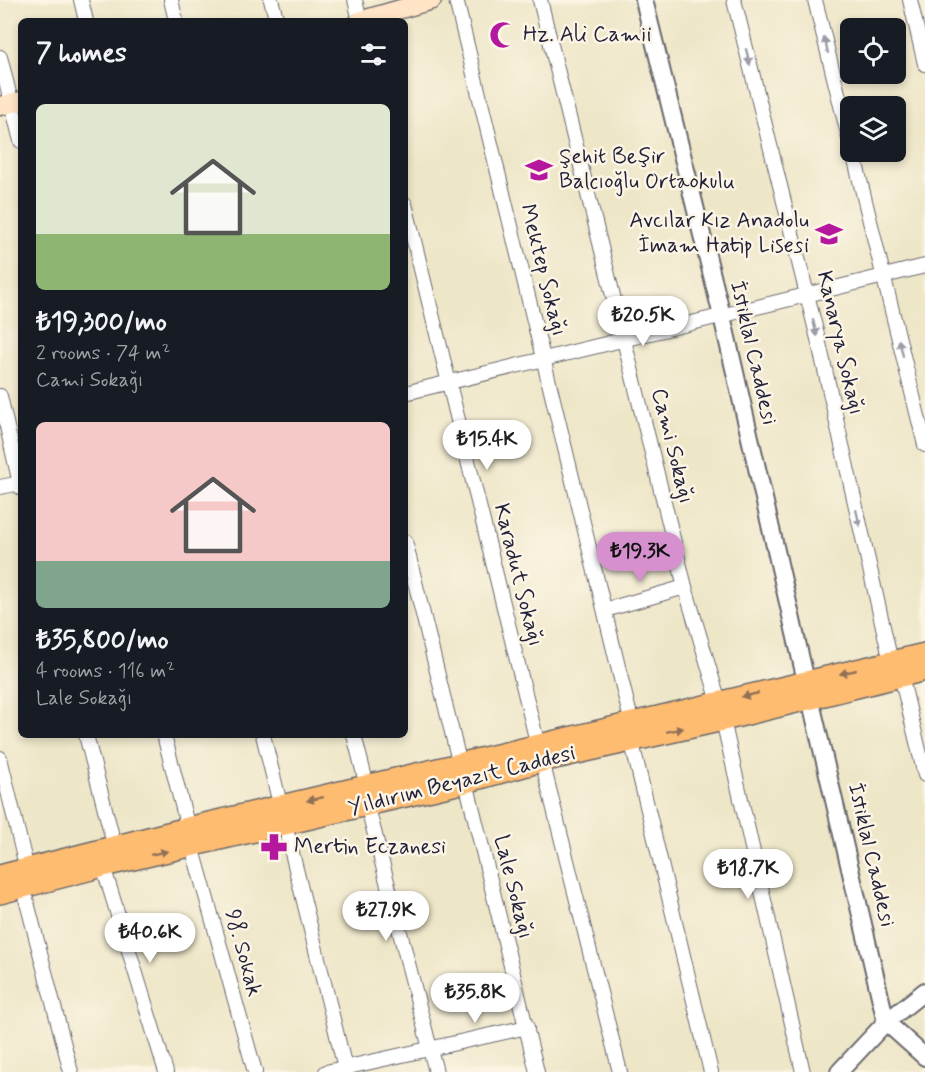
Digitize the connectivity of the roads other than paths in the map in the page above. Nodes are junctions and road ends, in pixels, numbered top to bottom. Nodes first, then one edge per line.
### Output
1 (81, 0) edge
2 (171, 0) edge
3 (271, 0) edge
4 (355, 0) edge
5 (432, 0) edge
6 (456, 0) edge
7 (540, 0) edge
8 (644, 0) edge
9 (734, 0) edge
10 (815, 0) edge
11 (910, 0) edge
12 (85, 18) edge
13 (175, 18) edge
14 (276, 18) edge
15 (359, 18) edge
16 (370, 18) edge
17 (0, 57) edge
18 (925, 64) edge
19 (840, 101) edge
20 (11, 103) edge
21 (18, 130) edge
22 (855, 162) edge
23 (408, 216) edge
24 (925, 266) edge
25 (884, 278) junction
26 (807, 295) junction
27 (722, 316) junction
28 (624, 339) junction
29 (544, 359) junction
30 (448, 382) junction
31 (408, 392) edge
32 (0, 396) edge
33 (925, 445) edge
34 (18, 472) edge
35 (18, 485) edge
36 (0, 488) edge
37 (408, 553) edge
38 (685, 587) junction
39 (604, 610) junction
40 (925, 654) edge
41 (896, 669) junction
42 (925, 670) edge
43 (808, 690) junction
44 (721, 711) junction
45 (632, 732) junction
46 (87, 738) edge
47 (165, 738) edge
48 (264, 738) edge
49 (355, 738) edge
50 (540, 753) junction
51 (0, 758) edge
52 (463, 774) junction
53 (925, 775) edge
54 (367, 795) junction
55 (283, 815) junction
56 (190, 837) junction
57 (115, 848) junction
58 (103, 866) junction
59 (0, 876) edge
60 (25, 878) junction
61 (0, 893) edge
62 (925, 991) edge
63 (886, 1022) junction
64 (527, 1027) junction
65 (430, 1051) junction
66 (924, 1054) edge
67 (346, 1070) edge
68 (71, 1072) edge
69 (166, 1072) edge
70 (255, 1072) edge
71 (326, 1072) edge
72 (436, 1072) edge
73 (537, 1072) edge
74 (620, 1072) edge
75 (711, 1072) edge
76 (803, 1072) edge
77 (839, 1072) edge

1 - 12 street
2 - 13 street
3 - 14 street
4 - 15 street
5 - 16 main road
6 - 29 street, Mektep Sokağı
7 - 28 street, Cami Sokağı
8 - 27 street, İstiklal Caddesi
9 -> 26 street, Kanarya Sokağı
19 -> 10 street
11 - 18 street
17 - 20 street
20 - 21 street
22 - 25 street
23 - 30 street, Karadut Sokağı
24 - 25 street
25 - 26 street
33 -> 25 street
26 - 27 street
26 -> 41 street, Kanarya Sokağı
27 - 28 street
27 - 43 street, İstiklal Caddesi
28 - 29 street
28 - 38 street, Cami Sokağı
29 - 30 street
29 - 39 street, Mektep Sokağı
30 - 31 street
30 - 50 street, Karadut Sokağı
32 - 34 street
35 - 36 street
37 - 52 street, Lale Sokağı
38 - 39 street
38 - 44 street, Cami Sokağı
39 - 45 street, Mektep Sokağı
40 - 41 main road, Yıldırım Beyazıt Caddesi
41 - 42 main road, Yıldırım Beyazıt Caddesi
41 - 43 main road, Yıldırım Beyazıt Caddesi
41 - 53 street, Kanarya Sokağı
43 - 44 main road, Yıldırım Beyazıt Caddesi
43 - 63 street, İstiklal Caddesi
44 - 45 main road, Yıldırım Beyazıt Caddesi
44 - 76 street, Cami Sokağı
45 - 50 main road, Yıldırım Beyazıt Caddesi
45 - 75 street, Mektep Sokağı
46 - 57 street
47 - 56 street, 98. Sokak
48 - 55 street
49 - 54 street
50 - 52 main road, Yıldırım Beyazıt Caddesi
50 - 74 street, Karadut Sokağı
51 - 60 street
52 - 54 main road, Yıldırım Beyazıt Caddesi
52 - 64 street, Lale Sokağı
54 - 55 main road, Yıldırım Beyazıt Caddesi
54 - 65 street
55 - 56 main road, Yıldırım Beyazıt Caddesi
55 - 67 street
56 - 57 main road, Yıldırım Beyazıt Caddesi
58 -> 56 main road, Yıldırım Beyazıt Caddesi
56 - 70 street, 98. Sokak
57 - 60 main road, Yıldırım Beyazıt Caddesi
58 - 60 main road, Yıldırım Beyazıt Caddesi
58 - 69 street
59 - 60 main road, Yıldırım Beyazıt Caddesi
60 - 61 main road, Yıldırım Beyazıt Caddesi
60 - 68 street
62 - 63 street
63 - 66 street
63 - 77 street
64 - 65 street
64 - 73 street, Lale Sokağı
65 - 67 street
65 - 72 street
67 - 71 street

